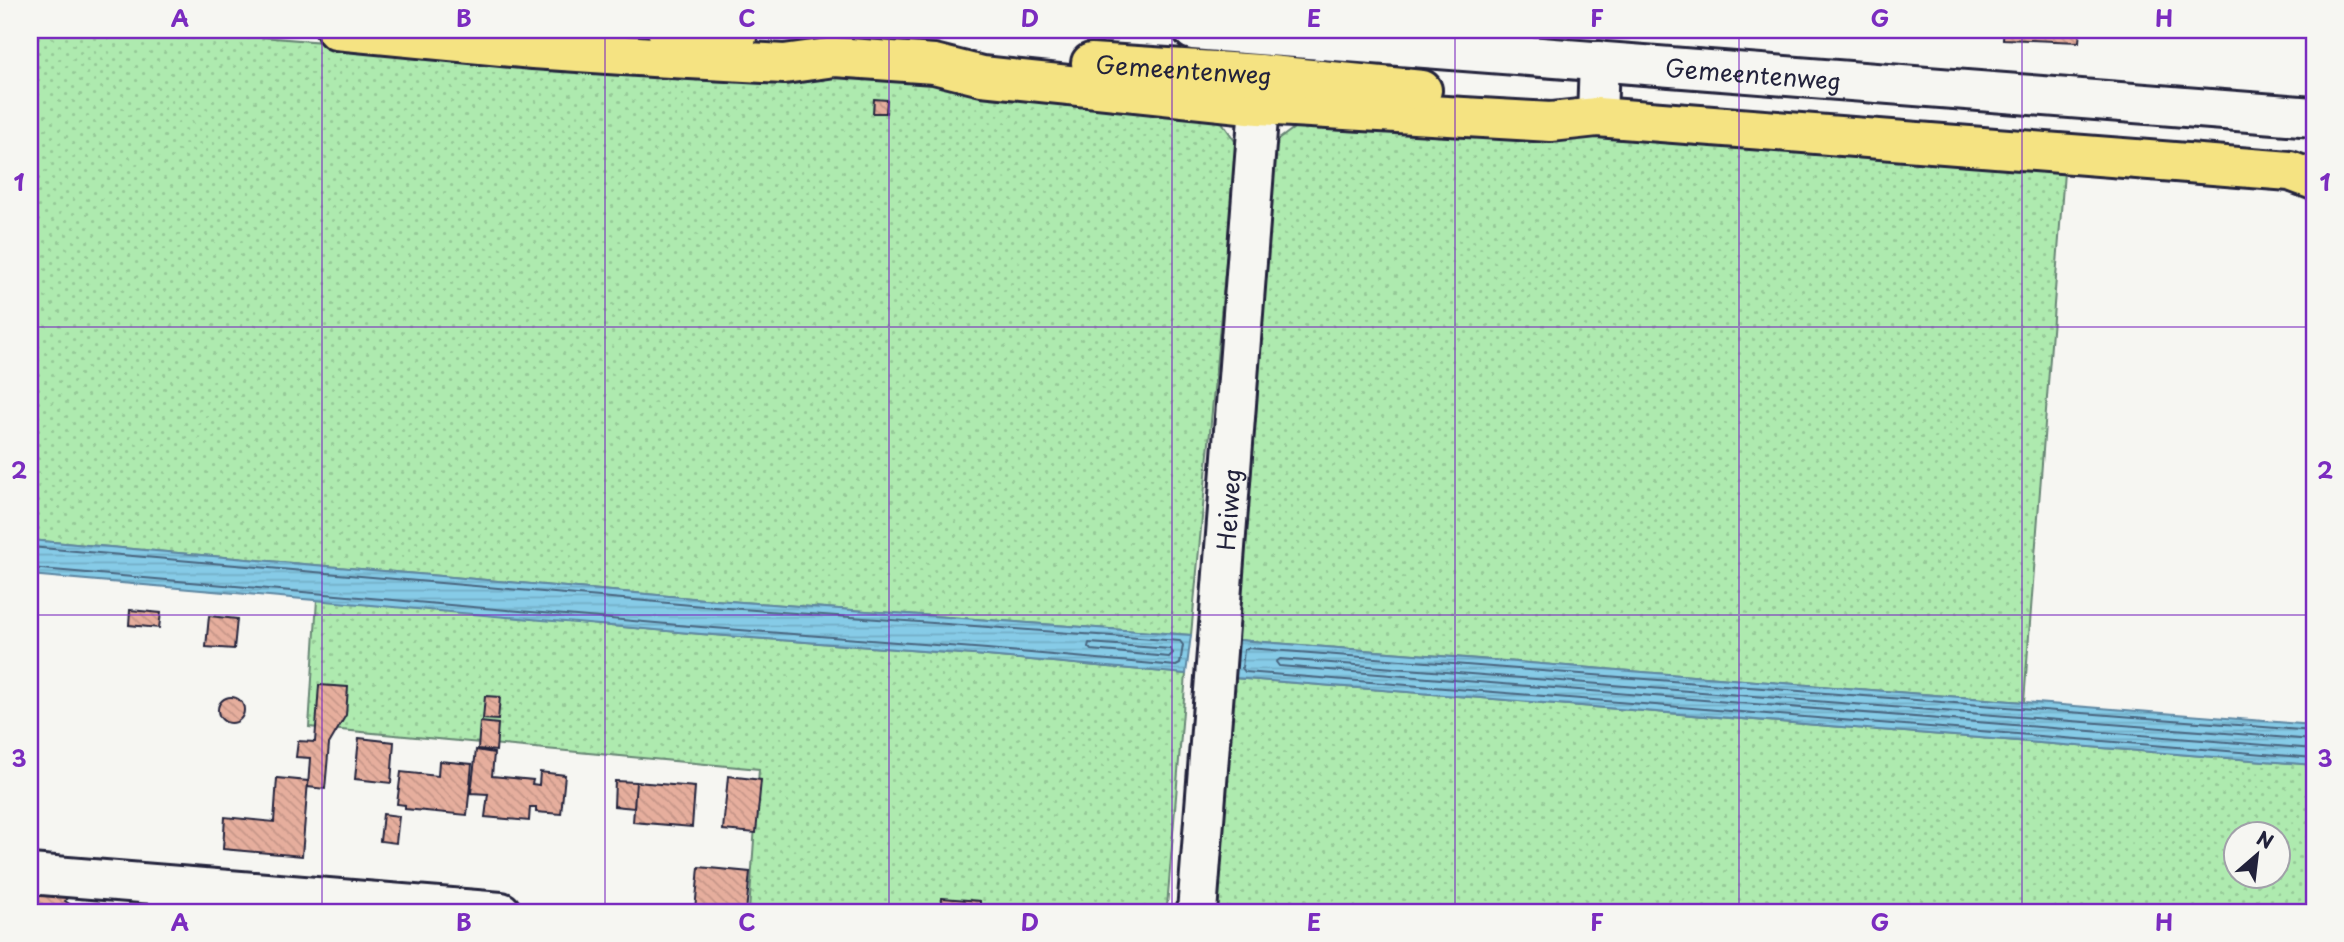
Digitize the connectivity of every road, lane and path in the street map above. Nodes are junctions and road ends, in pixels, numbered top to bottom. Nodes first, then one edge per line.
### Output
1 (336, 30) edge
2 (667, 30) edge
3 (1193, 30) edge
4 (533, 40) edge
5 (835, 57) junction
6 (1599, 61) junction
7 (934, 64) junction
8 (1259, 105) junction
9 (1597, 117) junction
10 (2314, 117) edge
11 (2306, 172) edge
12 (30, 874) edge
13 (501, 912) edge
14 (1197, 912) edge

1 - 4 main road, Gemeentenweg
2 - 5 main road, Gemeentenweg
3 - 6 street, Gemeentenweg
4 - 5 main road, Gemeentenweg
5 - 7 main road, Gemeentenweg
6 - 9 street
6 - 10 street, Gemeentenweg
7 - 8 main road, Gemeentenweg
7 - 9 main road, Gemeentenweg
8 - 9 main road, Gemeentenweg
8 - 14 street, Heiweg
9 - 11 main road, Gemeentenweg
12 - 13 street

